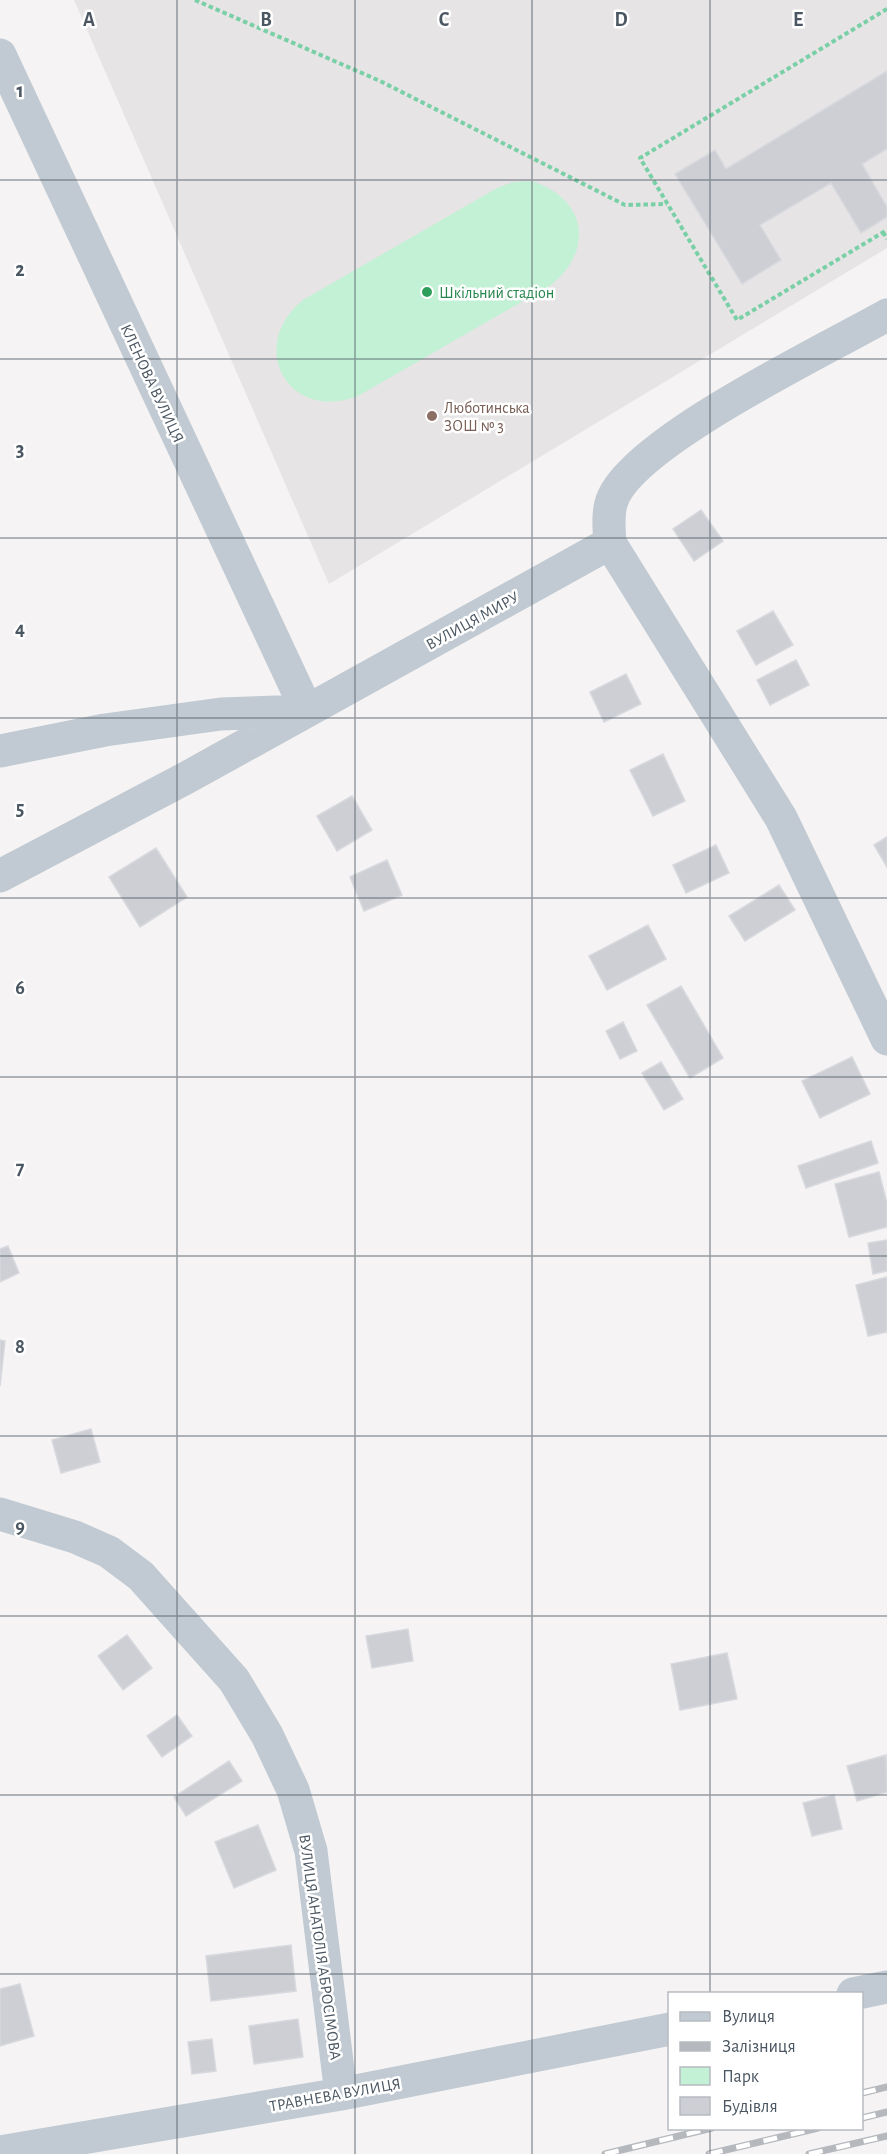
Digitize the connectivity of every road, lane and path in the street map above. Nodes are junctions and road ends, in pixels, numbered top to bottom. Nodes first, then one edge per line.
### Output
1 (195, 0) edge
2 (887, 9) edge
3 (0, 55) edge
4 (667, 204) junction
5 (885, 231) edge
6 (887, 239) edge
7 (887, 315) edge
8 (610, 543) junction
9 (307, 711) junction
10 (0, 751) edge
11 (0, 876) edge
12 (887, 1039) edge
13 (0, 1514) edge
14 (887, 1987) edge
15 (863, 1992) edge
16 (668, 2030) edge
17 (341, 2094) junction
18 (0, 2152) edge

1 - 4 path
2 - 4 path
3 - 9 street, КЛЕНОВА ВУЛИЦЯ
4 - 5 path
5 - 6 path
7 - 8 street
8 - 9 street, ВУЛИЦЯ МИРУ
8 - 12 street
9 - 10 street
9 - 11 street, ВУЛИЦЯ МИРУ
13 - 17 street, ВУЛИЦЯ АНАТОЛІЯ АБРОСІМОВА
14 - 15 street
16 - 17 street, ТРАВНЕВА ВУЛИЦЯ
17 - 18 street, ТРАВНЕВА ВУЛИЦЯ

